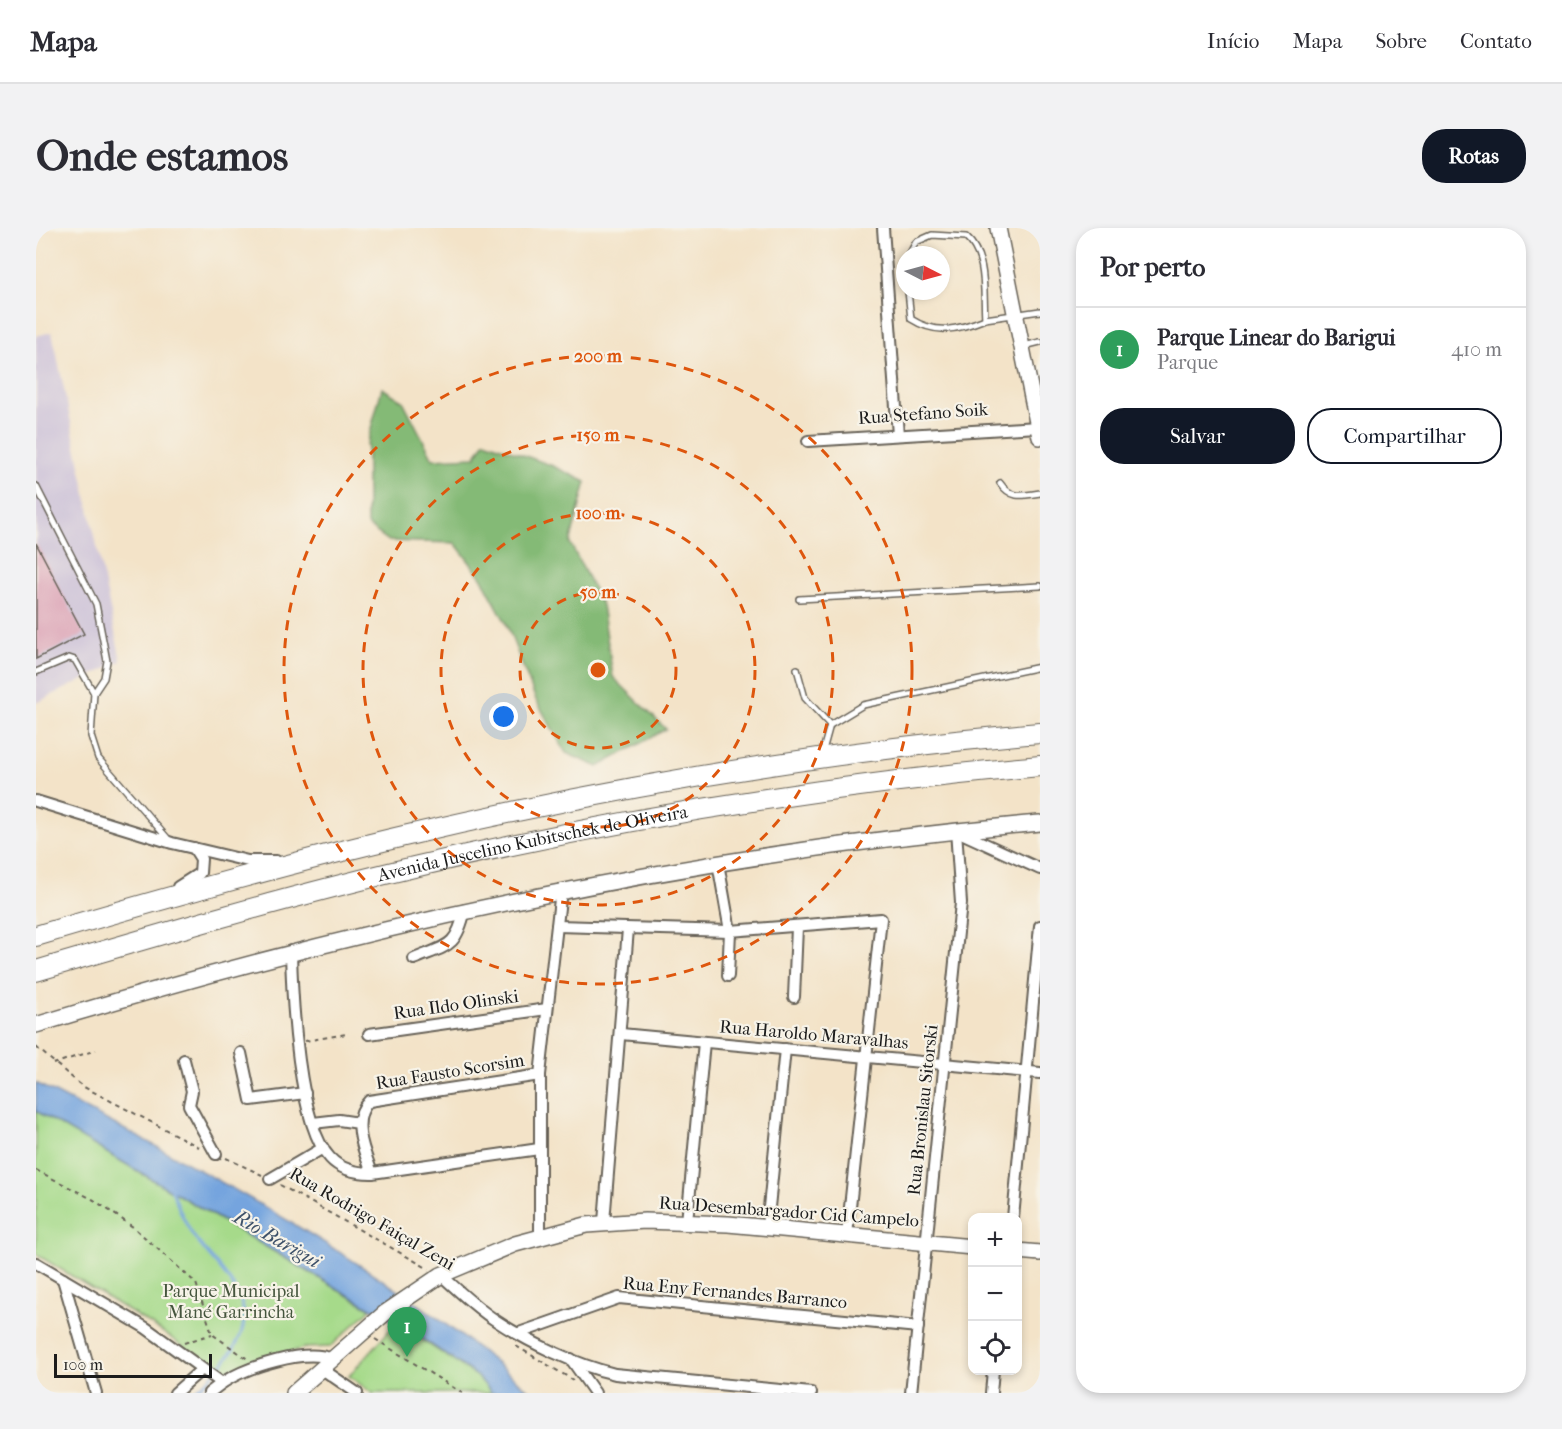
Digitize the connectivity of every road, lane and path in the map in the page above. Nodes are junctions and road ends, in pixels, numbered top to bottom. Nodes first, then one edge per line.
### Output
1 (883, 228) edge
2 (998, 228) edge
3 (914, 246) edge
4 (909, 300) edge
5 (1040, 311) edge
6 (1014, 315) junction
7 (985, 320) junction
8 (1040, 342) edge
9 (1021, 347) junction
10 (1039, 430) edge
11 (898, 435) junction
12 (808, 441) dead end
13 (1000, 483) dead end
14 (36, 486) edge
15 (1040, 493) edge
16 (1040, 586) edge
17 (798, 598) dead end
18 (1040, 667) edge
19 (797, 669) dead end
20 (36, 672) edge
21 (94, 693) junction
22 (1040, 723) edge
23 (830, 725) junction
24 (1040, 733) edge
25 (1011, 735) junction
26 (821, 758) junction
27 (1040, 766) edge
28 (36, 801) edge
29 (1040, 823) edge
30 (956, 830) junction
31 (172, 843) junction
32 (194, 848) junction
33 (308, 860) junction
34 (718, 863) junction
35 (1040, 868) edge
36 (561, 890) junction
37 (132, 908) junction
38 (465, 910) junction
39 (557, 926) junction
40 (1040, 926) edge
41 (797, 927) junction
42 (628, 929) junction
43 (730, 931) junction
44 (36, 936) edge
45 (291, 951) junction
46 (414, 959) dead end
47 (36, 971) edge
48 (728, 976) dead end
49 (794, 996) dead end
50 (547, 1009) junction
51 (36, 1025) edge
52 (346, 1034) dead end
53 (369, 1034) dead end
54 (621, 1034) junction
55 (704, 1042) junction
56 (297, 1043) junction
57 (36, 1047) edge
58 (785, 1049) junction
59 (96, 1050) dead end
60 (241, 1053) dead end
61 (866, 1057) junction
62 (184, 1060) dead end
63 (53, 1064) junction
64 (944, 1064) junction
65 (1027, 1071) junction
66 (1040, 1073) edge
67 (540, 1075) junction
68 (305, 1094) junction
69 (313, 1123) junction
70 (359, 1123) junction
71 (323, 1148) junction
72 (538, 1149) junction
73 (216, 1154) junction
74 (36, 1170) edge
75 (372, 1173) junction
76 (270, 1179) junction
77 (1013, 1213) edge
78 (604, 1222) junction
79 (687, 1222) junction
80 (767, 1227) junction
81 (847, 1235) junction
82 (540, 1236) junction
83 (926, 1242) junction
84 (968, 1247) edge
85 (1022, 1251) edge
86 (1040, 1253) edge
87 (36, 1263) edge
88 (441, 1275) junction
89 (63, 1279) junction
90 (368, 1327) junction
91 (918, 1327) junction
92 (519, 1333) junction
93 (212, 1334) junction
94 (172, 1347) junction
95 (238, 1353) dead end
96 (570, 1358) junction
97 (327, 1364) junction
98 (993, 1375) edge
99 (212, 1377) junction
100 (96, 1393) edge
101 (175, 1393) edge
102 (209, 1393) edge
103 (294, 1393) edge
104 (357, 1393) edge
105 (462, 1393) edge
106 (596, 1393) edge
107 (811, 1393) edge
108 (911, 1393) edge
109 (991, 1393) edge

1 - 11 street
2 - 6 main road
3 - 7 lane
4 - 7 lane
5 - 6 lane
6 - 7 lane
6 - 9 main road
8 - 9 lane
9 - 10 main road
10 - 11 street, Rua Stefano Soik
11 - 12 street, Rua Stefano Soik
13 - 15 lane
14 - 21 lane
16 - 17 lane
18 - 23 lane
19 - 23 lane
20 - 21 lane
21 - 31 lane
22 - 25 main road
23 - 26 lane
24 - 25 highway, Avenida Juscelino Kubitschek de Oliveira
25 - 26 highway, Avenida Juscelino Kubitschek de Oliveira
26 - 33 highway, Avenida Juscelino Kubitschek de Oliveira
27 - 47 highway, Avenida Juscelino Kubitschek de Oliveira
28 - 31 street
29 - 30 main road
30 - 34 main road
30 - 35 street
30 - 64 street, Rua Bronislau Sitorski
31 - 32 street
32 - 33 street
32 - 37 street
33 - 37 highway, Avenida Juscelino Kubitschek de Oliveira
34 - 36 main road
34 - 43 street
36 - 38 main road
36 - 39 street
37 - 44 highway, Avenida Juscelino Kubitschek de Oliveira
38 - 45 main road
38 - 46 street
39 - 42 street
39 - 50 street
40 - 65 street
41 - 43 street
41 - 49 street
41 - 61 street
42 - 43 street
42 - 54 street
43 - 48 street
45 - 51 main road
45 - 56 street
50 - 53 street, Rua Ildo Olinski
50 - 67 street
52 - 56 path
54 - 55 street, Rua Haroldo Maravalhas
54 - 78 street
55 - 58 street, Rua Haroldo Maravalhas
55 - 79 street
56 - 68 street
57 - 63 path, Rua Rodrigo Faiçal Zeni
58 - 61 street, Rua Haroldo Maravalhas
58 - 80 street
59 - 63 path
60 - 68 street
61 - 64 street, Rua Haroldo Maravalhas
61 - 81 street
62 - 73 street
63 - 73 path, Rua Rodrigo Faiçal Zeni
64 - 65 street, Rua Haroldo Maravalhas
64 - 83 street, Rua Bronislau Sitorski
65 - 66 street, Rua Haroldo Maravalhas
65 - 77 street
67 - 70 street, Rua Fausto Scorsim
67 - 72 street
68 - 69 street
69 - 70 street
69 - 71 street
70 - 75 street
71 - 75 street
71 - 76 street
72 - 75 street
72 - 82 street
73 - 76 path, Rua Rodrigo Faiçal Zeni
74 - 93 path
76 - 88 path, Rua Rodrigo Faiçal Zeni
78 - 79 main road, Rua Desembargador Cid Campelo
78 - 82 main road, Rua Desembargador Cid Campelo
79 - 80 main road, Rua Desembargador Cid Campelo
80 - 81 main road, Rua Desembargador Cid Campelo
81 - 83 main road, Rua Desembargador Cid Campelo
82 - 88 main road, Rua Desembargador Cid Campelo
83 - 84 main road, Rua Desembargador Cid Campelo
83 - 91 street, Rua Bronislau Sitorski
85 - 86 main road
87 - 89 street
88 - 90 main road, Rua Desembargador Cid Campelo
88 - 92 street, Rua Rodrigo Faiçal Zeni
89 - 94 street
89 - 100 street
90 - 97 main road, Rua Desembargador Cid Campelo
90 - 105 path
91 - 92 street, Rua Eny Fernandes Barranco
91 - 108 street, Rua Bronislau Sitorski
92 - 96 street, Rua Rodrigo Faiçal Zeni
93 - 94 path
93 - 95 path
94 - 99 street
96 - 106 street
96 - 107 street, Rua Rodrigo Faiçal Zeni
97 - 99 street
97 - 103 main road, Rua Desembargador Cid Campelo
97 - 104 street
98 - 109 street
99 - 101 street
99 - 102 street

